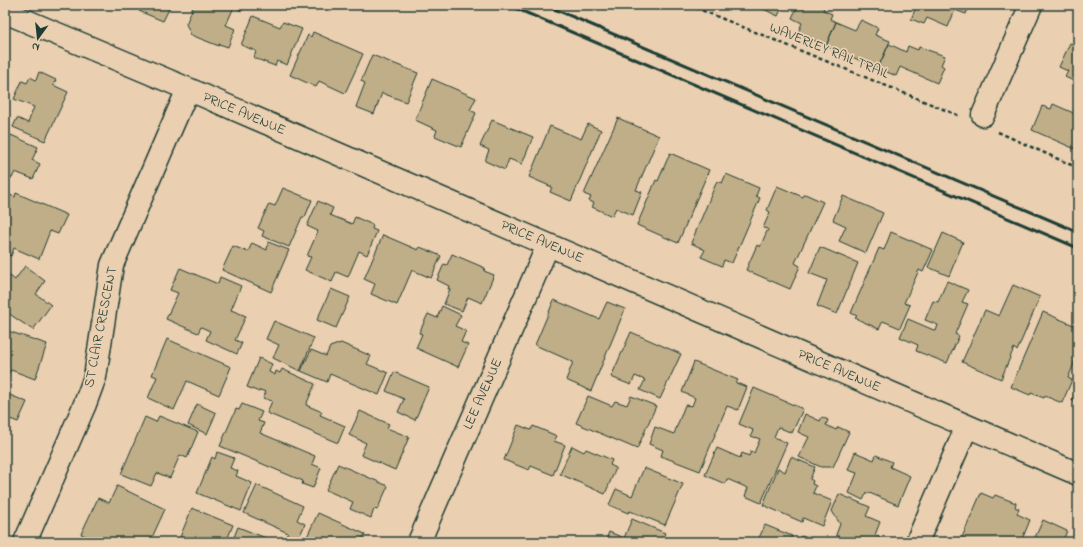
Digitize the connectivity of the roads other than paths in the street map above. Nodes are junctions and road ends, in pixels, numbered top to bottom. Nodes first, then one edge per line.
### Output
1 (1031, 5) edge
2 (5, 12) edge
3 (188, 89) junction
4 (983, 115) dead end
5 (548, 245) junction
6 (967, 426) junction
7 (1078, 474) edge
8 (25, 542) edge
9 (418, 542) edge
10 (917, 542) edge

1 - 4 street
2 - 3 street, PRICE AVENUE
3 - 5 street, PRICE AVENUE
3 - 8 street, ST CLAIR CRESCENT
5 - 6 street, PRICE AVENUE
5 - 9 street, LEE AVENUE
6 - 7 street, PRICE AVENUE
6 - 10 street

